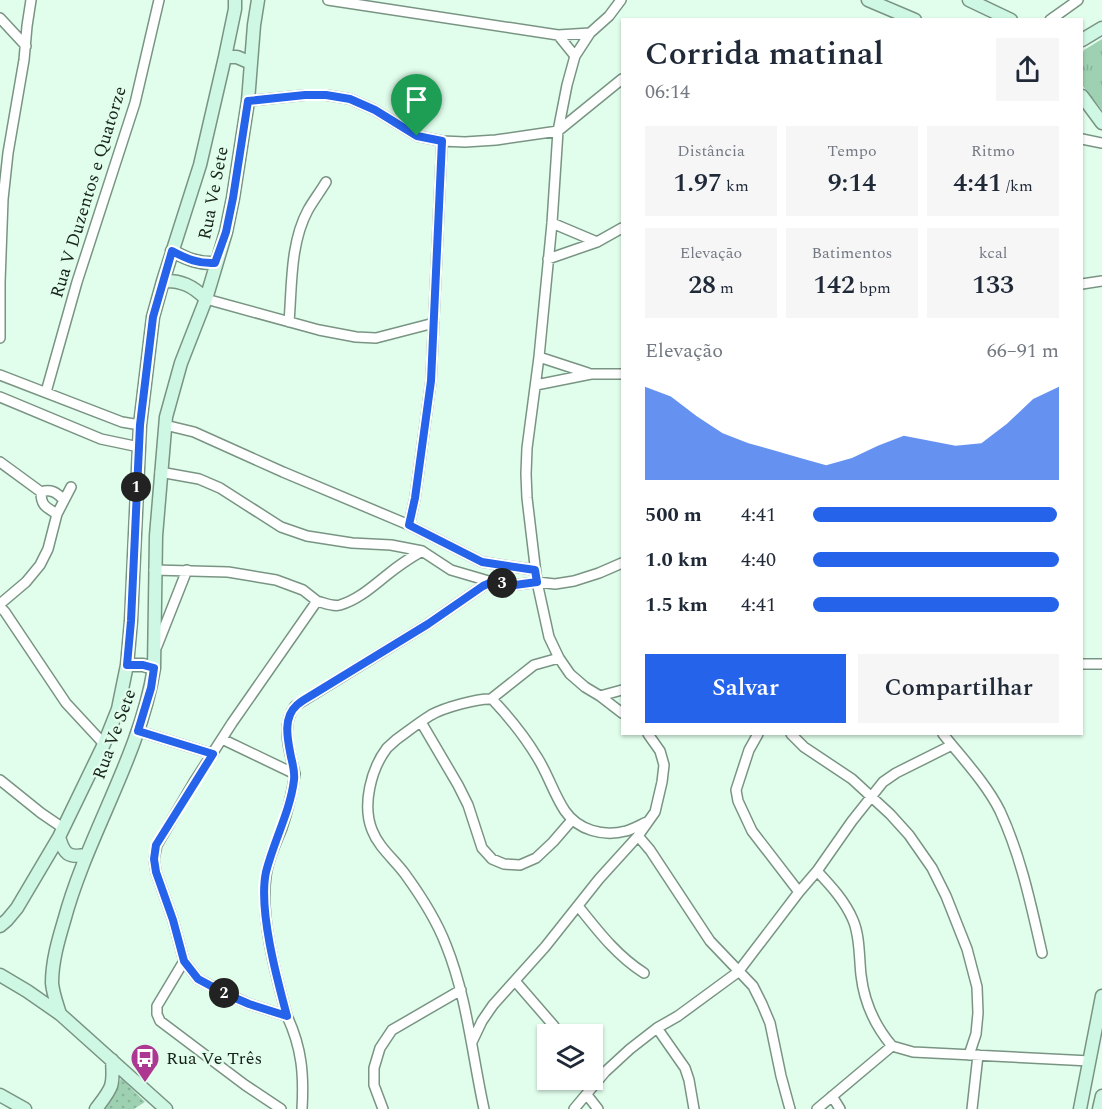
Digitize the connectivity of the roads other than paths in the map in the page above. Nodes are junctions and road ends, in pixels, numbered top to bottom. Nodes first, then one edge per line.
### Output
1 (31, 0) edge
2 (159, 0) edge
3 (235, 0) edge
4 (258, 0) edge
5 (328, 0) edge
6 (621, 0) edge
7 (868, 0) edge
8 (969, 0) edge
9 (1078, 0) edge
10 (0, 18) edge
11 (910, 18) edge
12 (1007, 18) edge
13 (1053, 18) edge
14 (1102, 28) edge
15 (590, 33) junction
16 (558, 35) junction
17 (1083, 39) edge
18 (26, 46) junction
19 (575, 56) junction
20 (225, 57) junction
21 (251, 63) junction
22 (621, 80) edge
23 (1083, 97) edge
24 (248, 101) junction
25 (1102, 123) edge
26 (12, 126) junction
27 (558, 131) junction
28 (0, 139) edge
29 (1083, 139) edge
30 (442, 141) junction
31 (1102, 143) edge
32 (326, 182) dead end
33 (2, 198) edge
34 (552, 223) junction
35 (621, 229) edge
36 (597, 242) junction
37 (172, 251) junction
38 (548, 259) junction
39 (215, 263) junction
40 (1102, 280) edge
41 (163, 281) junction
42 (0, 282) edge
43 (1083, 284) edge
44 (206, 299) junction
45 (289, 322) junction
46 (434, 323) junction
47 (0, 338) edge
48 (539, 357) junction
49 (591, 374) junction
50 (621, 374) edge
51 (0, 375) edge
52 (536, 385) junction
53 (46, 392) junction
54 (0, 397) edge
55 (165, 424) junction
56 (140, 425) junction
57 (139, 447) junction
58 (0, 462) edge
59 (160, 472) junction
60 (71, 487) dead end
61 (41, 492) junction
62 (63, 499) junction
63 (57, 514) junction
64 (409, 525) junction
65 (422, 551) junction
66 (621, 563) edge
67 (154, 570) junction
68 (187, 570) junction
69 (535, 570) junction
70 (492, 582) junction
71 (537, 582) junction
72 (317, 601) junction
73 (0, 605) edge
74 (153, 654) junction
75 (559, 658) junction
76 (1083, 664) edge
77 (1102, 664) edge
78 (127, 665) junction
79 (154, 668) junction
80 (621, 690) edge
81 (600, 696) junction
82 (488, 699) junction
83 (621, 712) edge
84 (422, 722) junction
85 (138, 731) junction
86 (649, 735) edge
87 (757, 735) edge
88 (792, 735) edge
89 (944, 735) edge
90 (222, 739) junction
91 (104, 744) junction
92 (952, 745) junction
93 (213, 754) junction
94 (295, 774) junction
95 (0, 780) edge
96 (871, 796) junction
97 (572, 820) junction
98 (647, 822) junction
99 (61, 832) junction
100 (638, 836) junction
101 (86, 855) junction
102 (818, 871) junction
103 (799, 892) junction
104 (578, 906) junction
105 (0, 926) edge
106 (1042, 953) dead end
107 (184, 961) junction
108 (738, 972) junction
109 (644, 973) dead end
110 (0, 975) edge
111 (515, 981) junction
112 (461, 990) junction
113 (1102, 996) edge
114 (60, 1014) junction
115 (287, 1016) junction
116 (552, 1024) edge
117 (657, 1028) junction
118 (472, 1042) junction
119 (892, 1046) junction
120 (974, 1055) junction
121 (112, 1060) junction
122 (1090, 1061) junction
123 (0, 1095) edge
124 (587, 1095) junction
125 (832, 1096) junction
126 (1102, 1096) edge
127 (163, 1106) edge
128 (25, 1109) edge
129 (96, 1109) edge
130 (147, 1109) edge
131 (280, 1109) edge
132 (302, 1109) edge
133 (383, 1109) edge
134 (484, 1109) edge
135 (574, 1109) edge
136 (598, 1109) edge
137 (694, 1109) edge
138 (790, 1109) edge
139 (817, 1109) edge
140 (840, 1109) edge
141 (972, 1109) edge
142 (1080, 1109) edge
143 (1099, 1109) edge

1 - 18 street
2 - 53 street, Rua V Duzentos e Quatorze
3 - 20 main road, Rua Ve Sete
4 - 21 main road, Rua Ve Sete
5 - 16 street
6 - 15 street
7 - 11 main road
8 - 12 main road
9 - 13 street
10 - 18 street
14 - 17 main road
15 - 16 street
15 - 19 street
16 - 19 street
18 - 26 street
19 - 27 street
20 - 21 main road
20 - 37 main road, Rua Ve Sete
21 - 24 main road, Rua Ve Sete
22 - 27 street
23 - 25 main road
24 - 30 street
24 - 39 main road, Rua Ve Sete
26 - 28 street
26 - 33 street
27 - 30 street
27 - 34 street
29 - 31 street
30 - 46 street
32 - 45 street
33 - 42 street
34 - 36 street
34 - 38 street
35 - 36 street
36 - 38 street
37 - 39 main road
37 - 41 main road, Rua Ve Sete
38 - 48 street
39 - 44 main road, Rua Ve Sete
40 - 43 street
41 - 44 main road
41 - 56 main road, Rua Ve Sete
42 - 47 street
44 - 45 street
44 - 55 main road, Rua Ve Sete
45 - 46 street
46 - 64 street
48 - 49 street
48 - 52 street
49 - 50 street
49 - 52 street
51 - 53 street
52 - 69 street
53 - 56 street
54 - 57 street
55 - 59 main road, Rua Ve Sete
55 - 64 street
56 - 57 main road, Rua Ve Sete
57 - 78 main road, Rua Ve Sete
58 - 61 street
59 - 65 street
59 - 67 main road, Rua Ve Sete
60 - 62 street
61 - 62 street
61 - 63 street
62 - 63 street
63 - 73 street
64 - 69 street
65 - 70 street
65 - 72 street
66 - 71 street
67 - 68 street
67 - 74 main road, Rua Ve Sete
68 - 72 street
68 - 74 street
69 - 71 street
70 - 71 street
70 - 94 street
71 - 75 street
72 - 90 street
73 - 91 street
74 - 79 main road, Rua Ve Sete
75 - 81 street
75 - 82 street
76 - 77 street
78 - 79 main road
78 - 91 main road, Rua Ve Sete
79 - 85 main road, Rua Ve Sete
80 - 81 street
81 - 83 street
82 - 84 street
82 - 97 street
84 - 97 street
84 - 112 street
85 - 93 street
85 - 101 main road, Rua Ve Sete
86 - 98 street
87 - 103 street
88 - 96 street
89 - 92 street
90 - 93 street
90 - 94 street
91 - 99 main road, Rua Ve Sete
92 - 96 street
92 - 106 street
93 - 107 street
94 - 115 street
95 - 99 street
96 - 102 street
96 - 120 street
97 - 98 street
98 - 100 street
99 - 101 main road
99 - 105 main road, Rua Ve Sete
100 - 104 street
100 - 108 street
101 - 114 main road, Rua Ve Sete
102 - 103 street
102 - 119 street
103 - 108 street
104 - 109 street
104 - 111 street
107 - 115 street
107 - 131 street
108 - 117 street
108 - 138 street
110 - 114 main road
111 - 116 street
111 - 118 street
112 - 118 street
112 - 133 street
113 - 122 main road
114 - 121 main road
115 - 132 street
117 - 124 street
117 - 137 street
118 - 134 street
119 - 120 street
119 - 125 street
120 - 122 street
120 - 141 street
121 - 127 main road
121 - 129 main road
122 - 142 main road
123 - 128 main road
124 - 135 street
124 - 136 street
125 - 139 street
125 - 140 street
126 - 143 main road
127 - 130 main road

